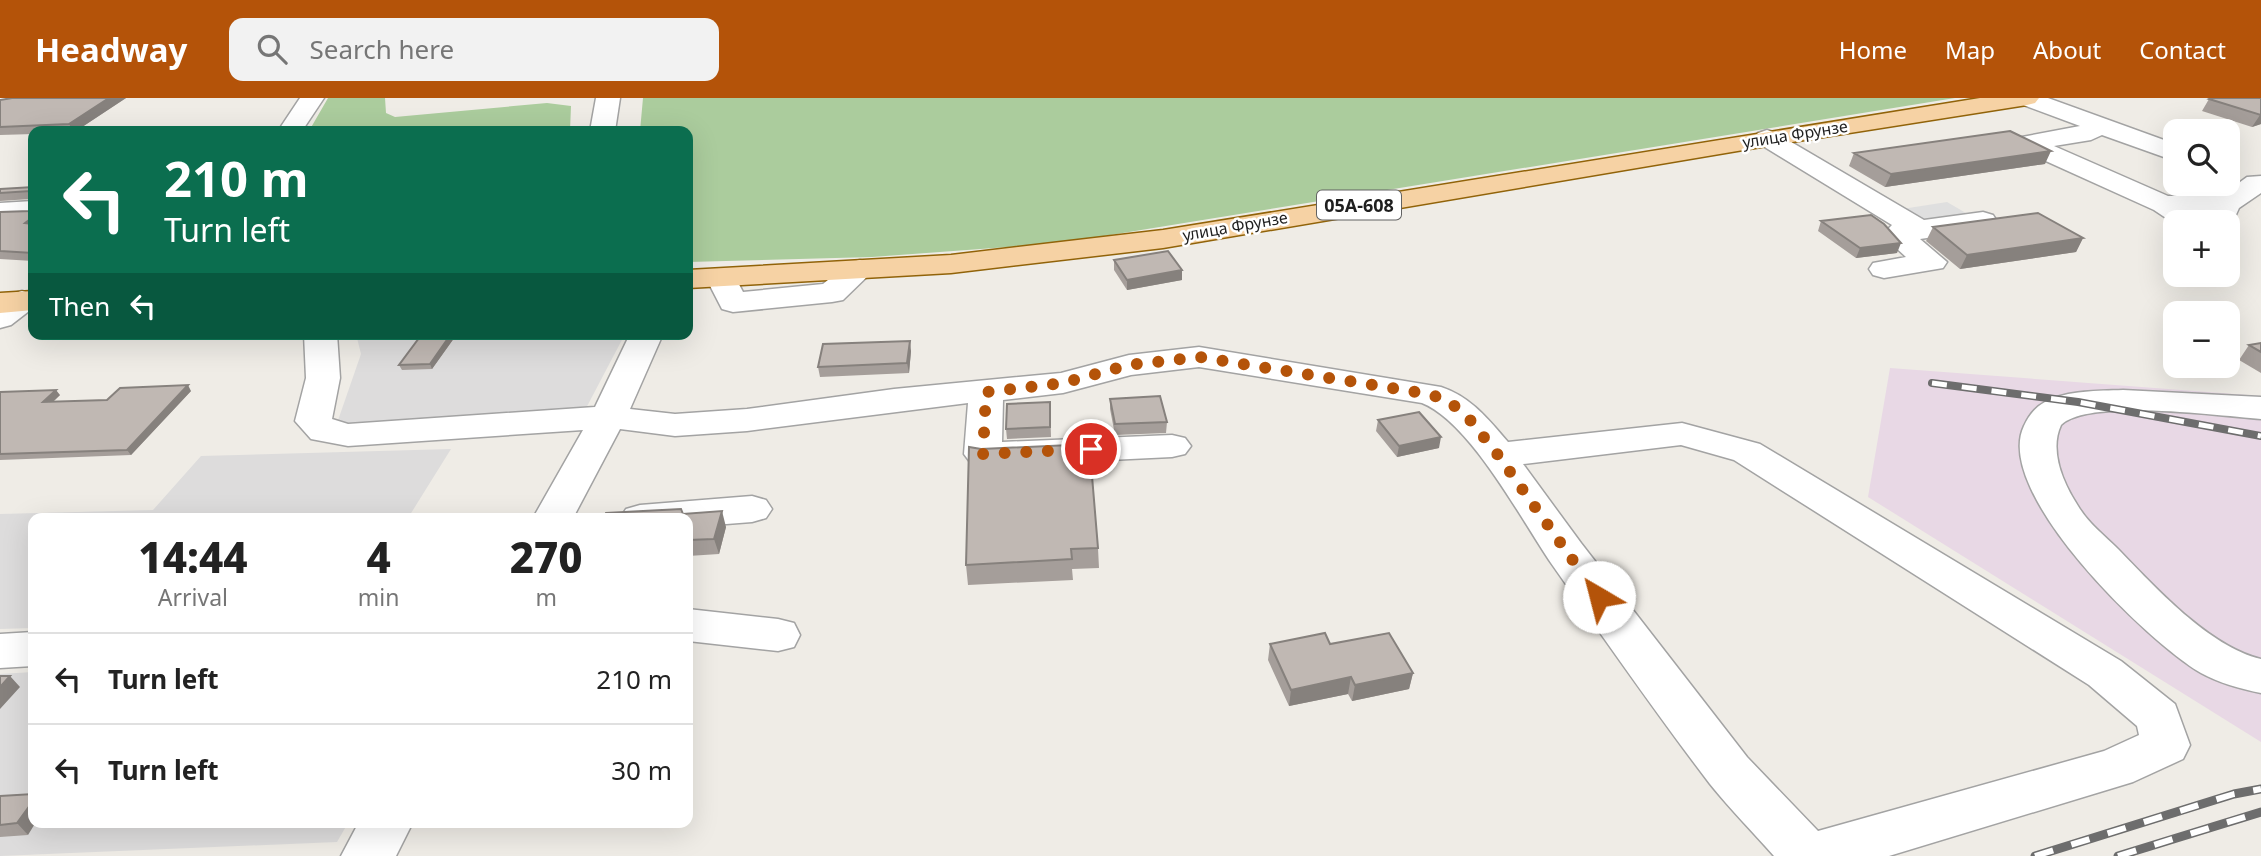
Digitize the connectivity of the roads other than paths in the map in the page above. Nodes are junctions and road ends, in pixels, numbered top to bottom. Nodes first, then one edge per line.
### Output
1 (15, 98) edge
2 (312, 98) edge
3 (608, 98) edge
4 (2027, 98) edge
5 (0, 99) edge
6 (293, 126) edge
7 (604, 126) edge
8 (2091, 132) dead end
9 (1767, 138) junction
10 (2163, 149) edge
11 (2240, 177) edge
12 (2259, 184) edge
13 (2164, 204) junction
14 (28, 209) edge
15 (2173, 210) edge
16 (2203, 210) edge
17 (2227, 210) edge
18 (0, 211) edge
19 (1983, 221) edge
20 (1920, 230) junction
21 (860, 269) joint
22 (1884, 269) dead end
23 (721, 278) joint
24 (693, 279) edge
25 (321, 340) edge
26 (644, 340) edge
27 (986, 392) junction
28 (2261, 408) edge
29 (608, 417) junction
30 (1172, 446) dead end
31 (1498, 455) junction
32 (752, 509) dead end
33 (556, 513) edge
34 (693, 514) edge
35 (693, 626) edge
36 (778, 635) dead end
37 (28, 649) edge
38 (0, 652) edge
39 (2261, 676) edge
40 (384, 828) edge
41 (368, 856) edge
42 (1810, 856) edge

1 - 5 street
2 - 6 street
3 - 7 street
4 - 9 main road, улица Фрунзе / 05А-608
4 - 10 street
8 - 13 street
9 - 20 street
9 - 21 main road, улица Фрунзе / 05А-608
11 - 12 street
12 - 17 street
13 - 15 street
13 - 16 street
14 - 18 street
19 - 20 street
20 - 22 street
21 - 23 street
23 - 24 main road
25 - 29 street
26 - 29 street
27 - 29 street
27 - 30 street
27 - 31 street
28 - 39 street
29 - 33 street
31 - 42 street
31 - 42 street
32 - 34 street
35 - 36 street
37 - 38 street
40 - 41 street

